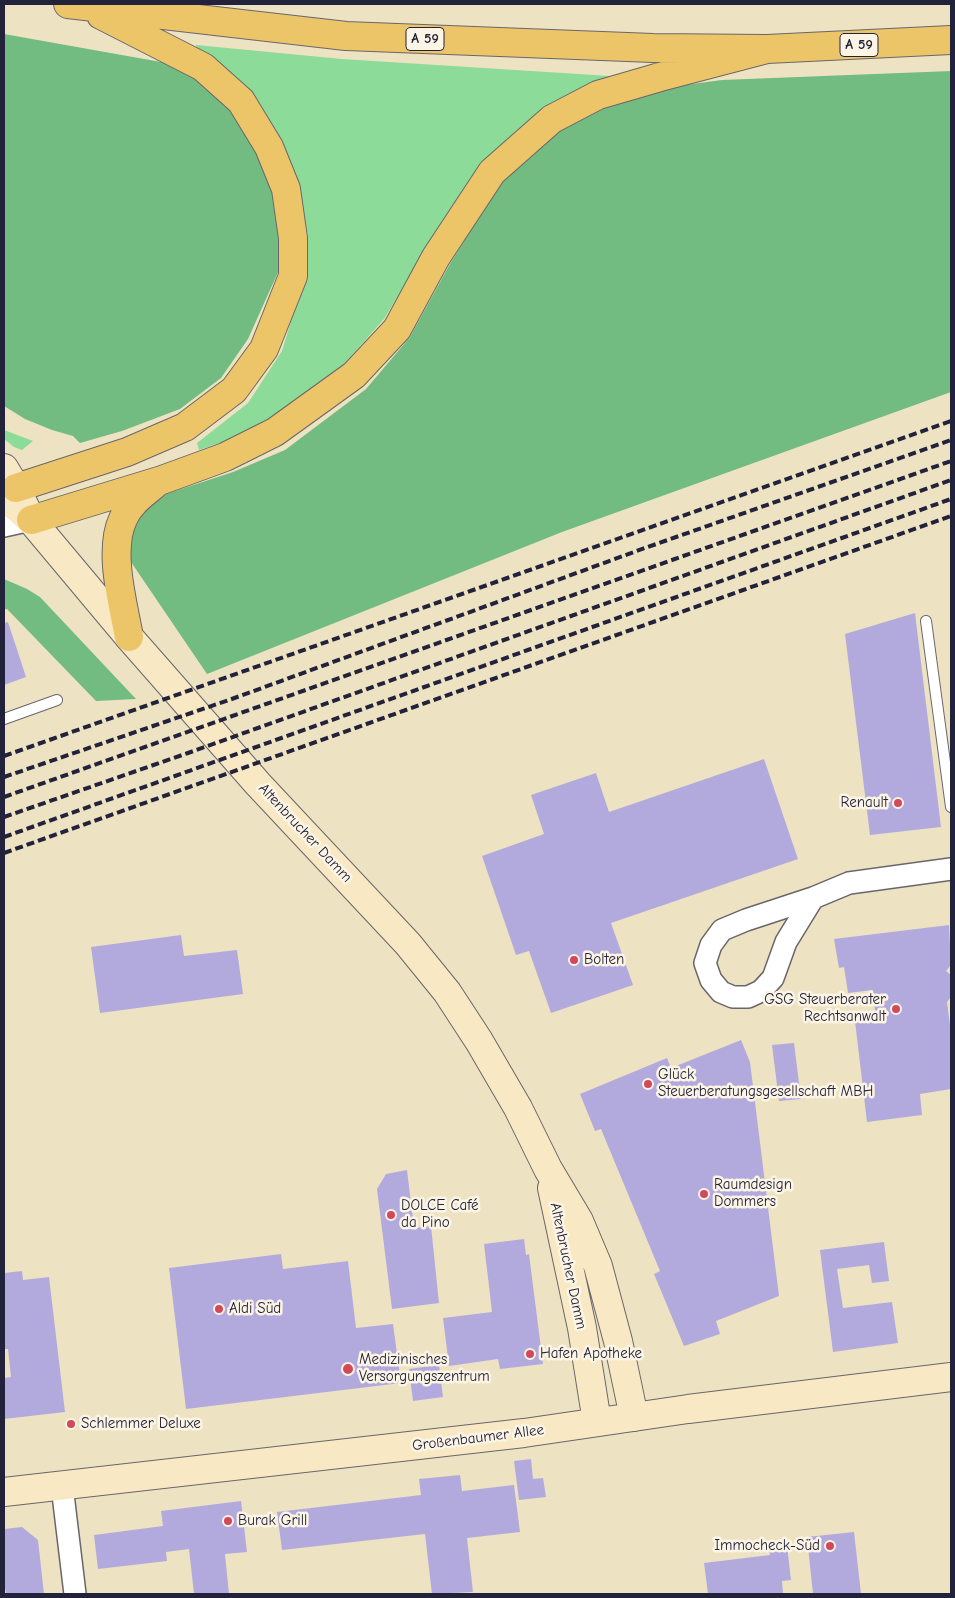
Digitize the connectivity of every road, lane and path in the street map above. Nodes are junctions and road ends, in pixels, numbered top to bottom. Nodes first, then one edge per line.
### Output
1 (76, 5) edge
2 (951, 40) edge
3 (767, 49) junction
4 (162, 480) junction
5 (7, 486) edge
6 (31, 520) junction
7 (4, 526) edge
8 (926, 621) dead end
9 (129, 637) junction
10 (57, 700) dead end
11 (4, 719) edge
12 (951, 807) edge
13 (951, 869) edge
14 (813, 898) junction
15 (548, 1169) junction
16 (951, 1377) edge
17 (634, 1417) junction
18 (597, 1422) junction
19 (62, 1486) junction
20 (4, 1492) edge
21 (74, 1594) edge

1 - 3 highway, A 59
1 - 5 highway
2 - 3 highway, A 59
3 - 4 highway
4 - 6 highway
4 - 9 highway
5 - 6 main road, Altenbrucher Damm
6 - 7 street
6 - 9 main road, Altenbrucher Damm
8 - 12 lane
9 - 15 main road, Altenbrucher Damm
10 - 11 lane
13 - 14 street
14 - 14 street
15 - 17 main road, Altenbrucher Damm
15 - 18 main road, Altenbrucher Damm
16 - 17 main road, Großenbaumer Allee
17 - 18 main road, Großenbaumer Allee
18 - 19 main road, Großenbaumer Allee
19 - 20 main road, Großenbaumer Allee
19 - 21 street

